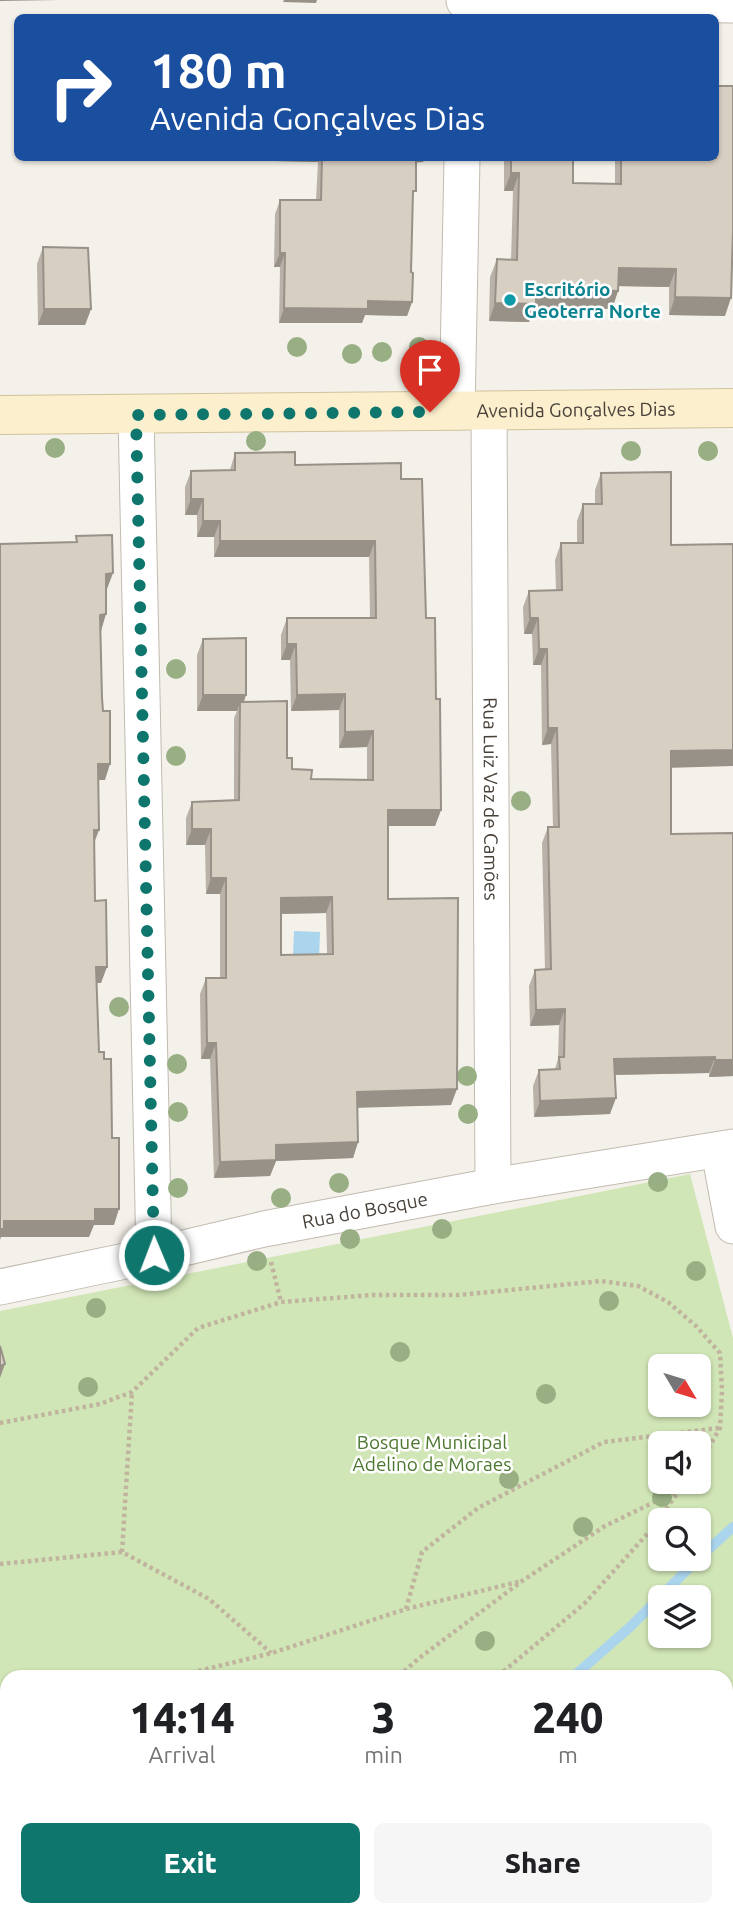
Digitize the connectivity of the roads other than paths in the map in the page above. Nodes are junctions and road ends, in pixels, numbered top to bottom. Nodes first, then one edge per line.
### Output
1 (464, 0) edge
2 (733, 5) edge
3 (462, 161) edge
4 (733, 408) edge
5 (473, 412) junction
6 (0, 415) edge
7 (136, 415) junction
8 (726, 1149) edge
9 (492, 1186) junction
10 (733, 1226) edge
11 (154, 1255) junction
12 (0, 1286) edge

1 - 2 street
3 - 5 street, Rua Luiz Vaz de Camões
4 - 5 street, Avenida Gonçalves Dias
5 - 7 street, Avenida Gonçalves Dias
5 - 9 street, Rua Luiz Vaz de Camões
6 - 7 street, Avenida Gonçalves Dias
7 - 11 street
8 - 9 street, Rua do Bosque
8 - 10 street
9 - 11 street, Rua do Bosque
11 - 12 street, Rua do Bosque

